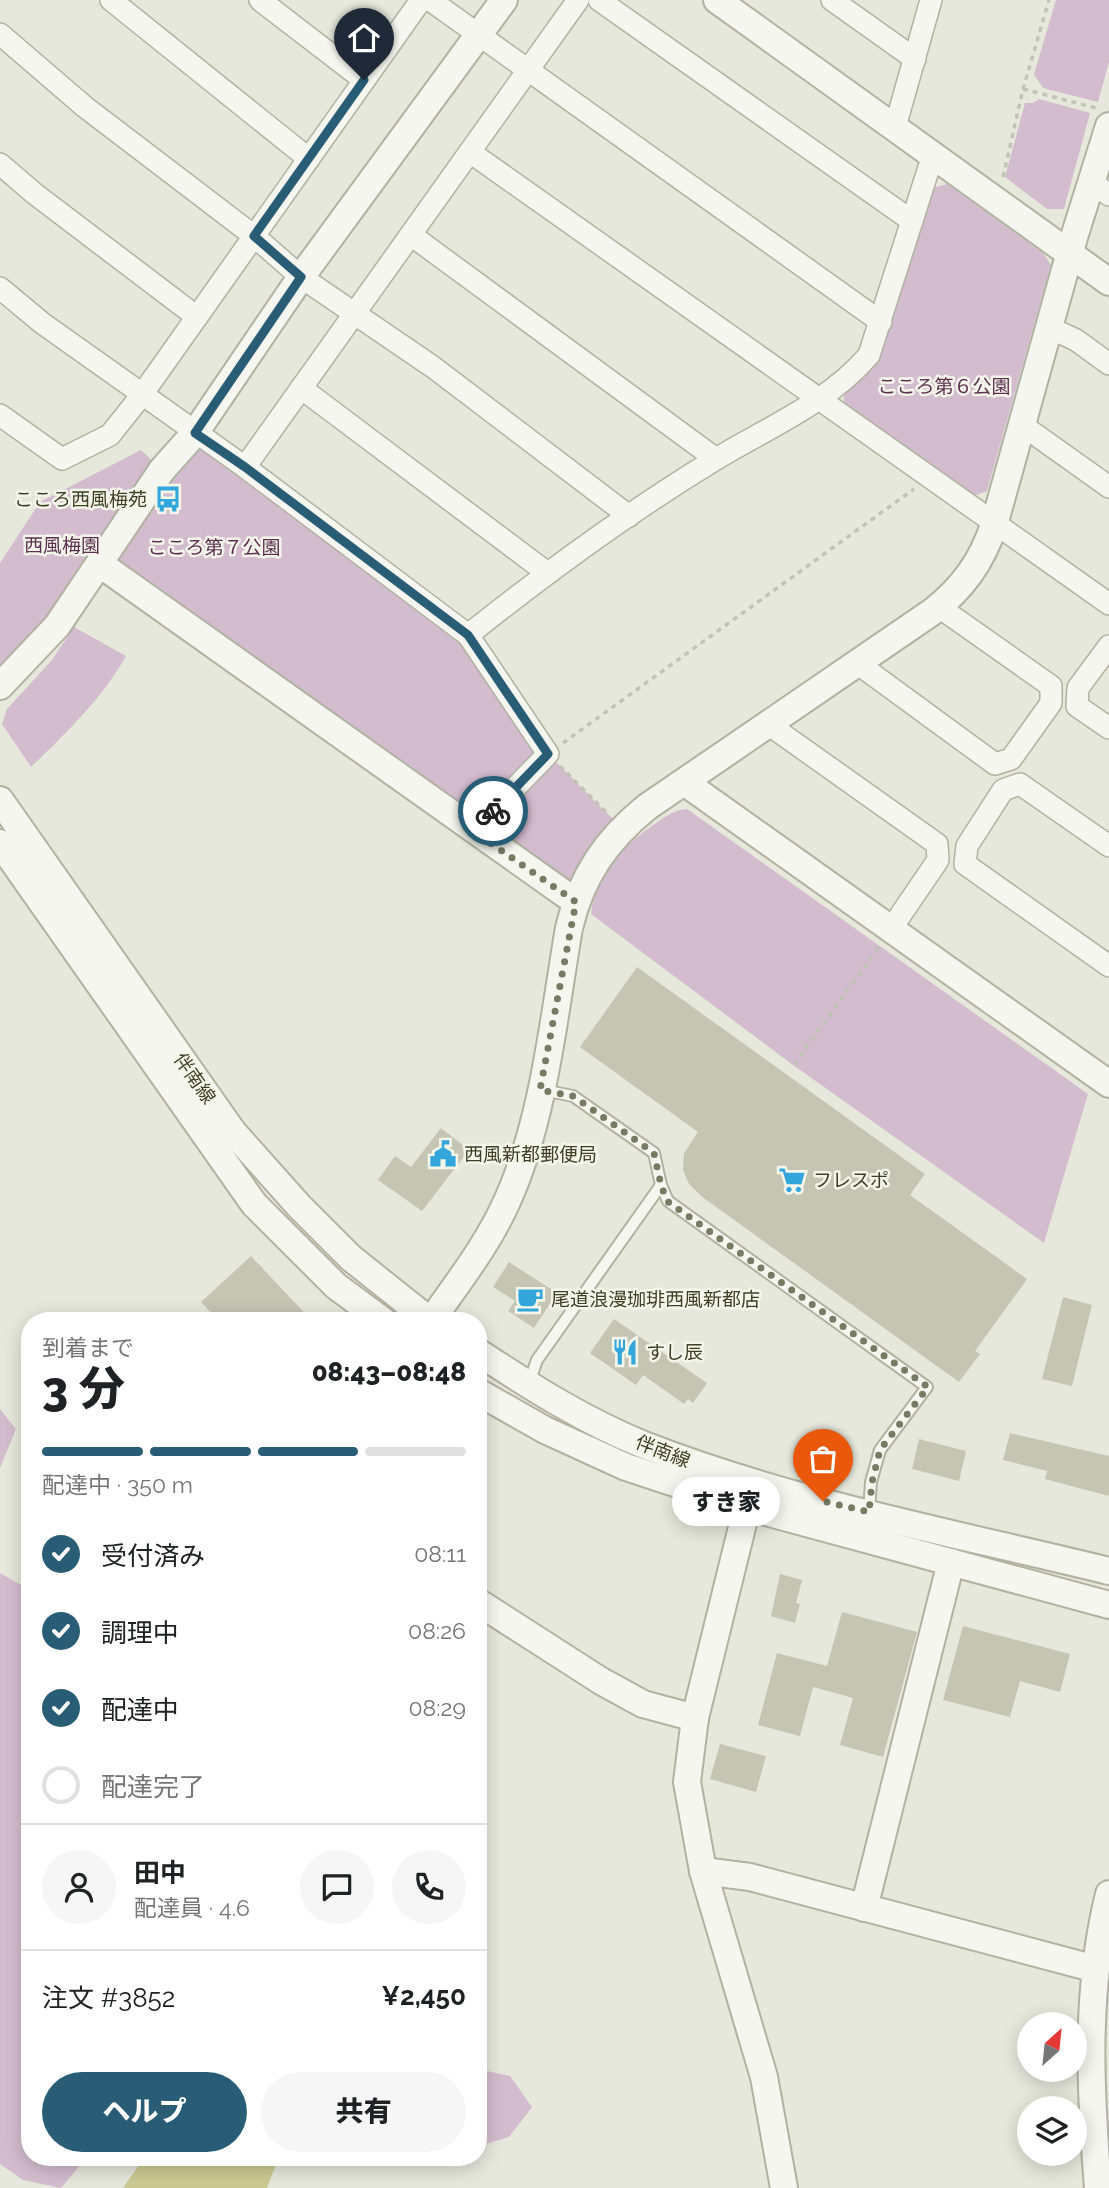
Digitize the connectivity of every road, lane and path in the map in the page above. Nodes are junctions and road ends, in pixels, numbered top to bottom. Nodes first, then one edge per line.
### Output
1 (111, 0) edge
2 (260, 0) edge
3 (421, 0) edge
4 (430, 0) edge
5 (504, 0) edge
6 (578, 0) edge
7 (599, 0) edge
8 (717, 0) edge
9 (832, 0) edge
10 (931, 0) edge
11 (1049, 0) edge
12 (0, 34) edge
13 (478, 36) junction
14 (915, 59) junction
15 (528, 71) junction
16 (364, 80) junction
17 (1023, 89) junction
18 (1106, 122) edge
19 (895, 127) junction
20 (470, 152) junction
21 (933, 155) junction
22 (309, 159) junction
23 (0, 164) edge
24 (1101, 189) edge
25 (998, 200) junction
26 (912, 221) junction
27 (411, 235) junction
28 (254, 236) junction
29 (1070, 253) junction
30 (301, 277) junction
31 (1109, 282) edge
32 (0, 288) edge
33 (354, 314) junction
34 (197, 317) junction
35 (881, 322) junction
36 (1050, 328) junction
37 (1109, 364) edge
38 (301, 388) junction
39 (141, 396) junction
40 (821, 399) junction
41 (0, 415) edge
42 (1022, 425) junction
43 (195, 433) junction
44 (716, 459) junction
45 (245, 467) junction
46 (930, 478) junction
47 (1109, 487) edge
48 (629, 516) junction
49 (994, 524) junction
50 (100, 564) junction
51 (546, 572) junction
52 (1109, 604) edge
53 (939, 607) junction
54 (468, 635) junction
55 (1109, 646) edge
56 (857, 663) junction
57 (0, 686) edge
58 (768, 724) junction
59 (1109, 728) edge
60 (548, 754) junction
61 (684, 782) junction
62 (0, 800) edge
63 (622, 828) junction
64 (473, 831) junction
65 (0, 843) edge
66 (1109, 846) edge
67 (576, 902) junction
68 (891, 929) junction
69 (1109, 966) edge
70 (793, 1065) dead end
71 (1109, 1084) edge
72 (540, 1090) junction
73 (661, 1185) junction
74 (371, 1312) edge
75 (419, 1312) edge
76 (436, 1312) edge
77 (487, 1358) edge
78 (529, 1385) junction
79 (487, 1397) edge
80 (747, 1507) junction
81 (869, 1512) junction
82 (951, 1562) junction
83 (1109, 1571) edge
84 (1109, 1605) edge
85 (487, 1608) edge
86 (695, 1718) junction
87 (702, 1871) junction
88 (1109, 1894) edge
89 (864, 1908) junction
90 (1096, 1969) junction
91 (784, 2188) edge
92 (1098, 2188) edge

1 - 22 street
2 - 16 street
3 - 16 street
4 - 13 street
5 - 13 street
6 - 15 street
7 - 26 street
8 - 19 street
9 - 14 street
10 - 14 street
11 - 17 path
12 - 28 street
13 - 15 street
13 - 30 street
14 - 19 street
15 - 20 street
15 - 35 street
16 - 22 street
17 - 18 path
17 - 25 path
18 - 24 street
19 - 21 street
20 - 27 street
20 - 40 street
21 - 25 street
21 - 26 street
22 - 28 street
23 - 34 street
24 - 29 street
25 - 29 street
26 - 35 street
27 - 33 street
27 - 44 street
28 - 30 street
28 - 34 street
29 - 31 street
29 - 36 street
30 - 33 street
30 - 43 street
32 - 39 street
33 - 38 street
33 - 48 street
34 - 39 street
35 - 40 street
36 - 37 street
36 - 42 street
38 - 45 street
38 - 51 street
39 - 41 street
39 - 43 street
40 - 44 street
40 - 46 street
42 - 47 street
42 - 49 street
43 - 45 street
43 - 50 street
44 - 48 street
45 - 54 street
46 - 49 street
46 - 60 path
48 - 51 street
49 - 52 street
49 - 53 street
50 - 57 street
50 - 64 street
51 - 54 street
53 - 56 street
53 - 56 street
54 - 60 street
55 - 59 street
56 - 58 street
58 - 61 street
58 - 68 street
60 - 63 path
60 - 64 street
61 - 63 street
61 - 68 street
62 - 75 street, 伴南線
63 - 67 street
64 - 67 street
65 - 74 street, 伴南線
66 - 69 street
67 - 72 street
68 - 70 path
68 - 71 street
72 - 73 lane
72 - 76 street
73 - 78 lane
73 - 81 lane
77 - 78 street, 伴南線
78 - 81 street, 伴南線
79 - 80 street, 伴南線
80 - 82 street, 伴南線
80 - 86 street
81 - 83 street, 伴南線
82 - 84 street, 伴南線
82 - 89 street
85 - 86 street
86 - 87 street
87 - 89 street
87 - 91 street
88 - 90 street
89 - 90 street
90 - 92 street

